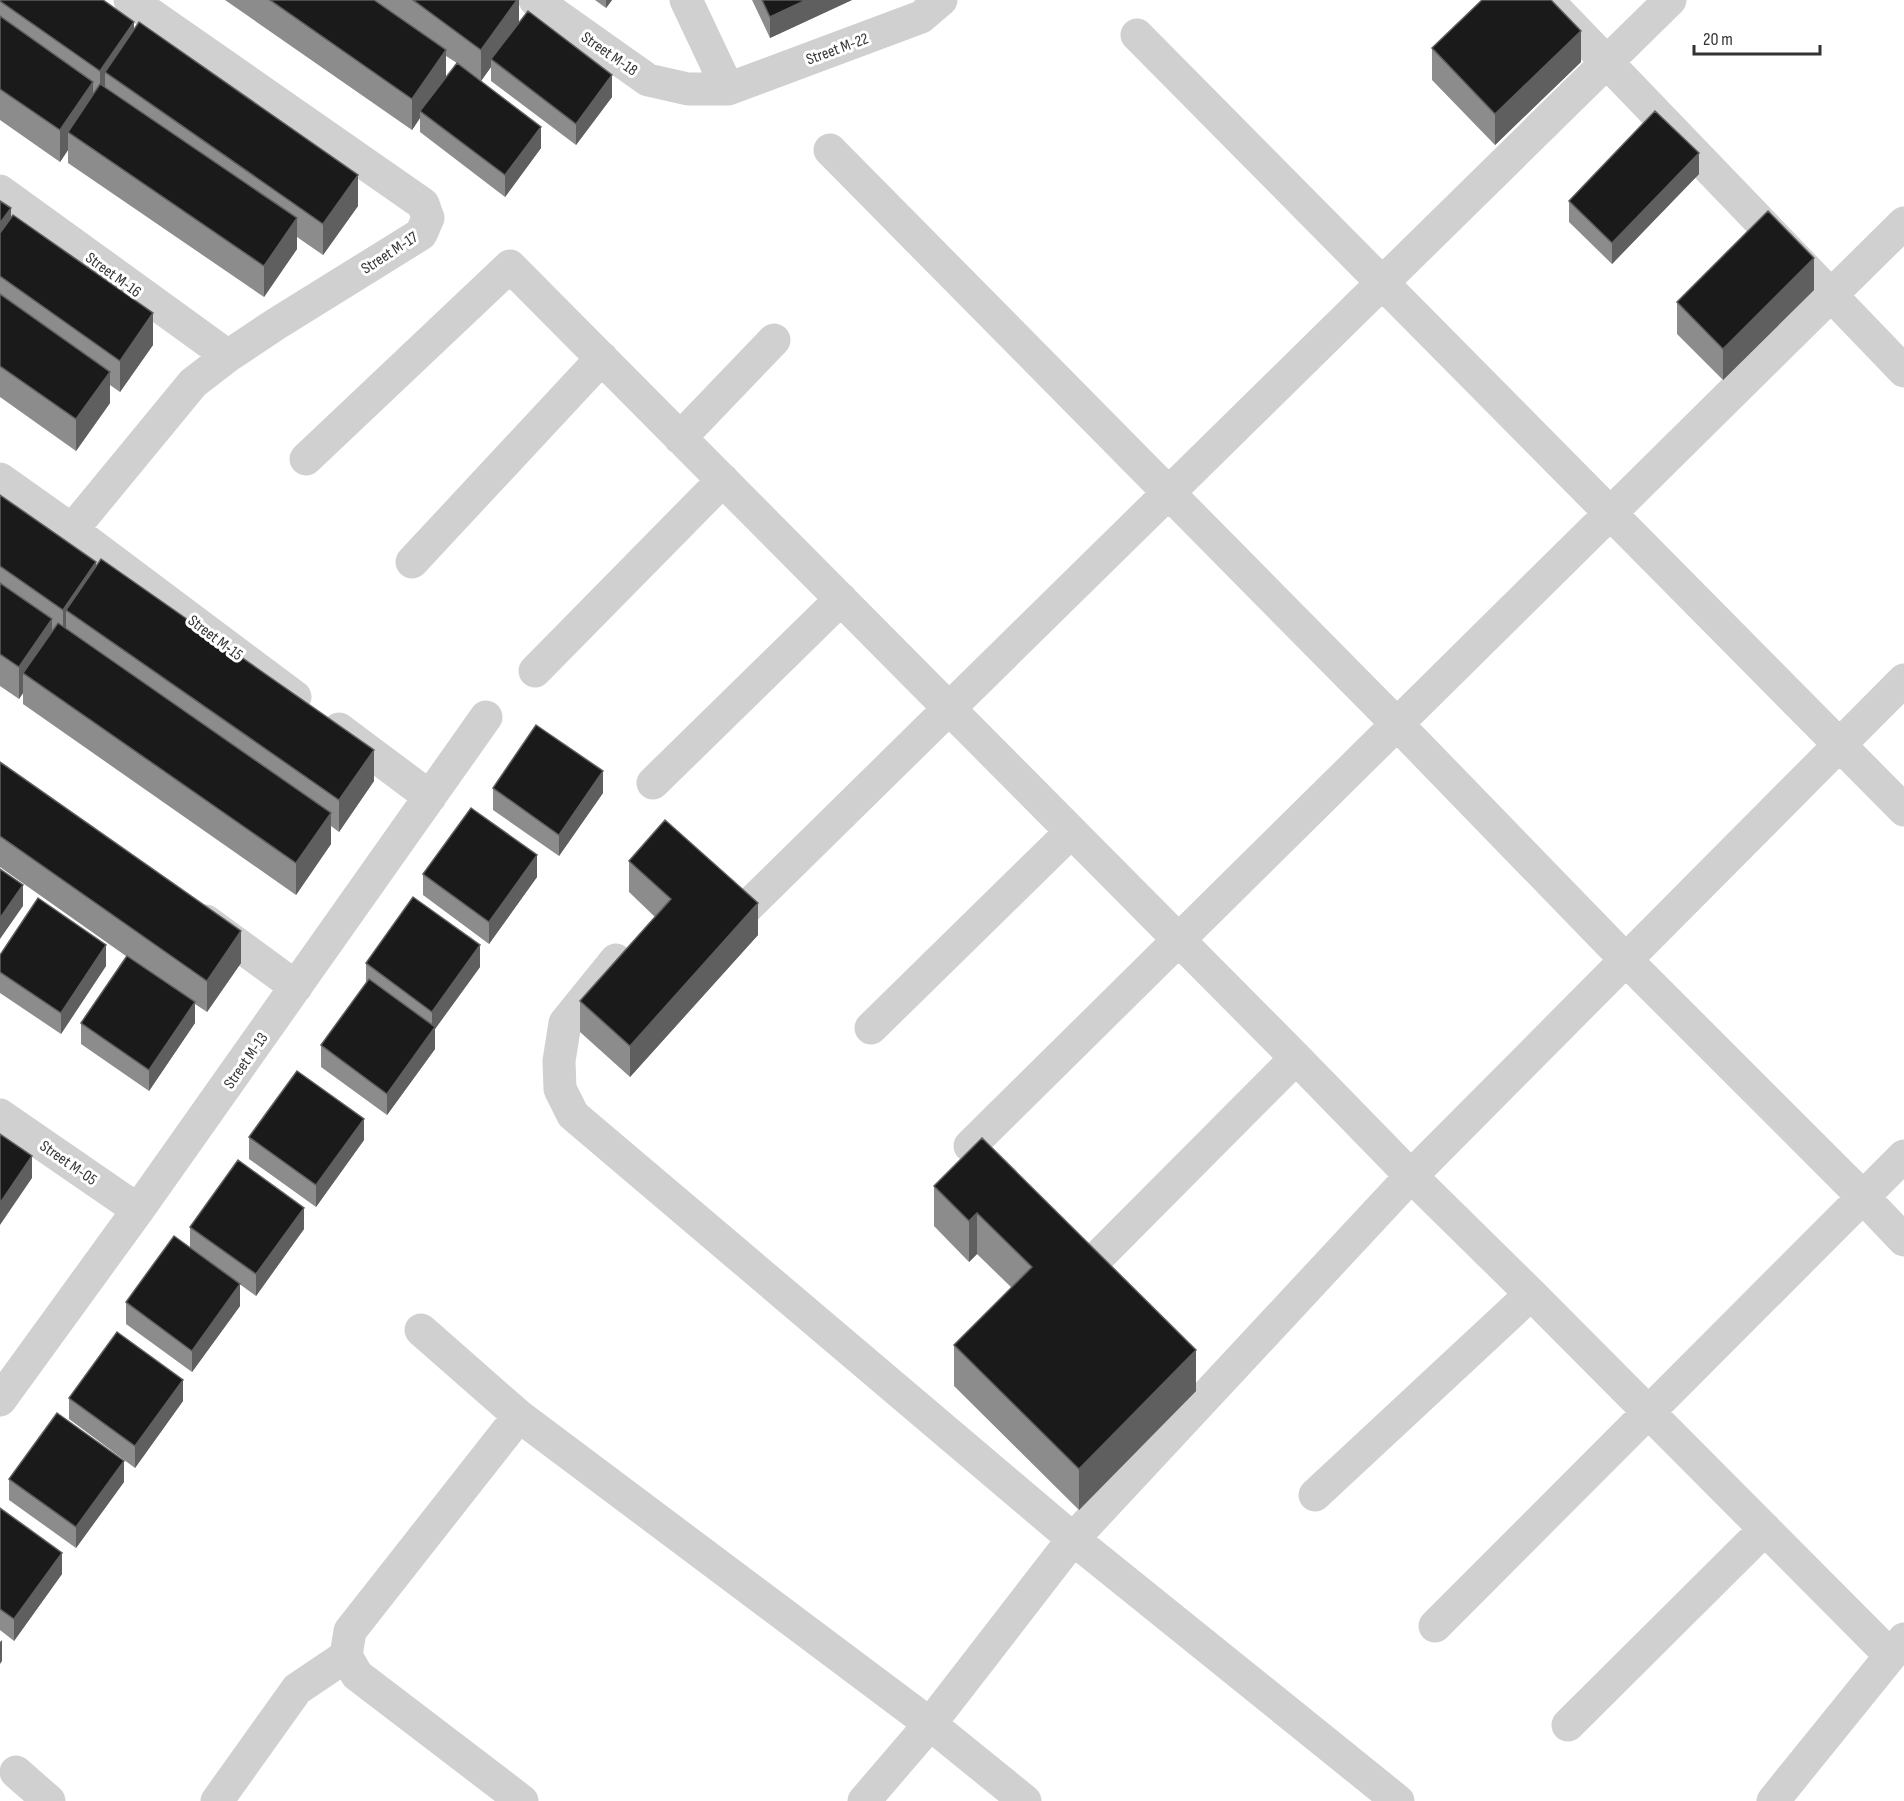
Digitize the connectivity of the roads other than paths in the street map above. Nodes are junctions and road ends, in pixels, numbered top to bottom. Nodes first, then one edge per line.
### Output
1 (130, 0) edge
2 (534, 0) edge
3 (686, 0) edge
4 (941, 0) edge
5 (1547, 0) edge
6 (1670, 0) edge
7 (1137, 35) dead end
8 (1607, 62) junction
9 (728, 89) junction
10 (830, 150) dead end
11 (0, 191) edge
12 (1904, 223) edge
13 (1383, 282) junction
14 (1831, 295) junction
15 (774, 340) dead end
16 (228, 356) junction
17 (602, 358) junction
18 (1904, 371) edge
19 (680, 438) junction
20 (306, 459) dead end
21 (0, 479) edge
22 (723, 480) junction
23 (1168, 493) junction
24 (1611, 512) junction
25 (72, 530) junction
26 (412, 562) dead end
27 (841, 599) junction
28 (535, 671) dead end
29 (1904, 680) edge
30 (949, 708) junction
31 (486, 717) dead end
32 (1397, 724) junction
33 (1839, 745) junction
34 (653, 783) dead end
35 (430, 797) junction
36 (1904, 810) edge
37 (1071, 832) junction
38 (182, 904) edge
39 (742, 912) edge
40 (1179, 940) junction
41 (616, 960) edge
42 (1626, 960) junction
43 (296, 987) junction
44 (871, 1028) dead end
45 (1296, 1058) junction
46 (0, 1114) edge
47 (970, 1146) edge
48 (1904, 1156) edge
49 (1411, 1176) junction
50 (1863, 1197) junction
51 (138, 1210) junction
52 (1904, 1240) edge
53 (1100, 1255) edge
54 (1531, 1294) junction
55 (421, 1330) dead end
56 (0, 1400) edge
57 (1648, 1412) junction
58 (519, 1416) junction
59 (1315, 1495) dead end
60 (1765, 1529) junction
61 (1073, 1539) junction
62 (1435, 1626) dead end
63 (1897, 1647) edge
64 (346, 1656) junction
65 (930, 1724) junction
66 (1568, 1725) dead end
67 (16, 1772) dead end
68 (49, 1801) edge
69 (217, 1801) edge
70 (522, 1801) edge
71 (864, 1801) edge
72 (1025, 1801) edge
73 (1398, 1801) edge
74 (1773, 1801) edge

1 - 16 street, Street M-17
2 - 9 street, Street M-18
3 - 9 street
4 - 9 street, Street M-22
5 - 8 street
6 - 8 street
7 - 13 street
8 - 13 street
8 - 14 street
10 - 23 street
11 - 16 street, Street M-16
12 - 14 street
13 - 23 street
13 - 24 street
14 - 18 street
14 - 24 street
15 - 19 street
16 - 25 street, Street M-17
17 - 19 street
17 - 20 street
17 - 26 street
19 - 22 street
21 - 25 street, Street M-15
22 - 27 street
22 - 28 street
23 - 30 street
23 - 32 street
24 - 32 street
24 - 33 street
25 - 35 street, Street M-15
27 - 30 street
27 - 34 street
29 - 33 street
30 - 37 street
30 - 39 street
31 - 35 street, Street M-13
32 - 40 street
32 - 42 street
33 - 36 street
33 - 42 street
35 - 43 street, Street M-13
37 - 40 street
37 - 44 street
38 - 43 street
40 - 45 street
40 - 47 street
41 - 61 street
42 - 49 street
42 - 50 street
43 - 51 street, Street M-13
45 - 49 street
45 - 53 street
46 - 51 street, Street M-05
48 - 50 street
49 - 54 street
49 - 61 street
50 - 52 street
50 - 57 street
51 - 56 street, Street M-13
54 - 57 street
54 - 59 street
55 - 58 street
57 - 60 street
57 - 62 street
58 - 64 street
58 - 65 street
60 - 63 street
60 - 66 street
61 - 65 street
61 - 73 street
63 - 74 street
64 - 69 street
64 - 70 street
65 - 71 street
65 - 72 street
67 - 68 street

